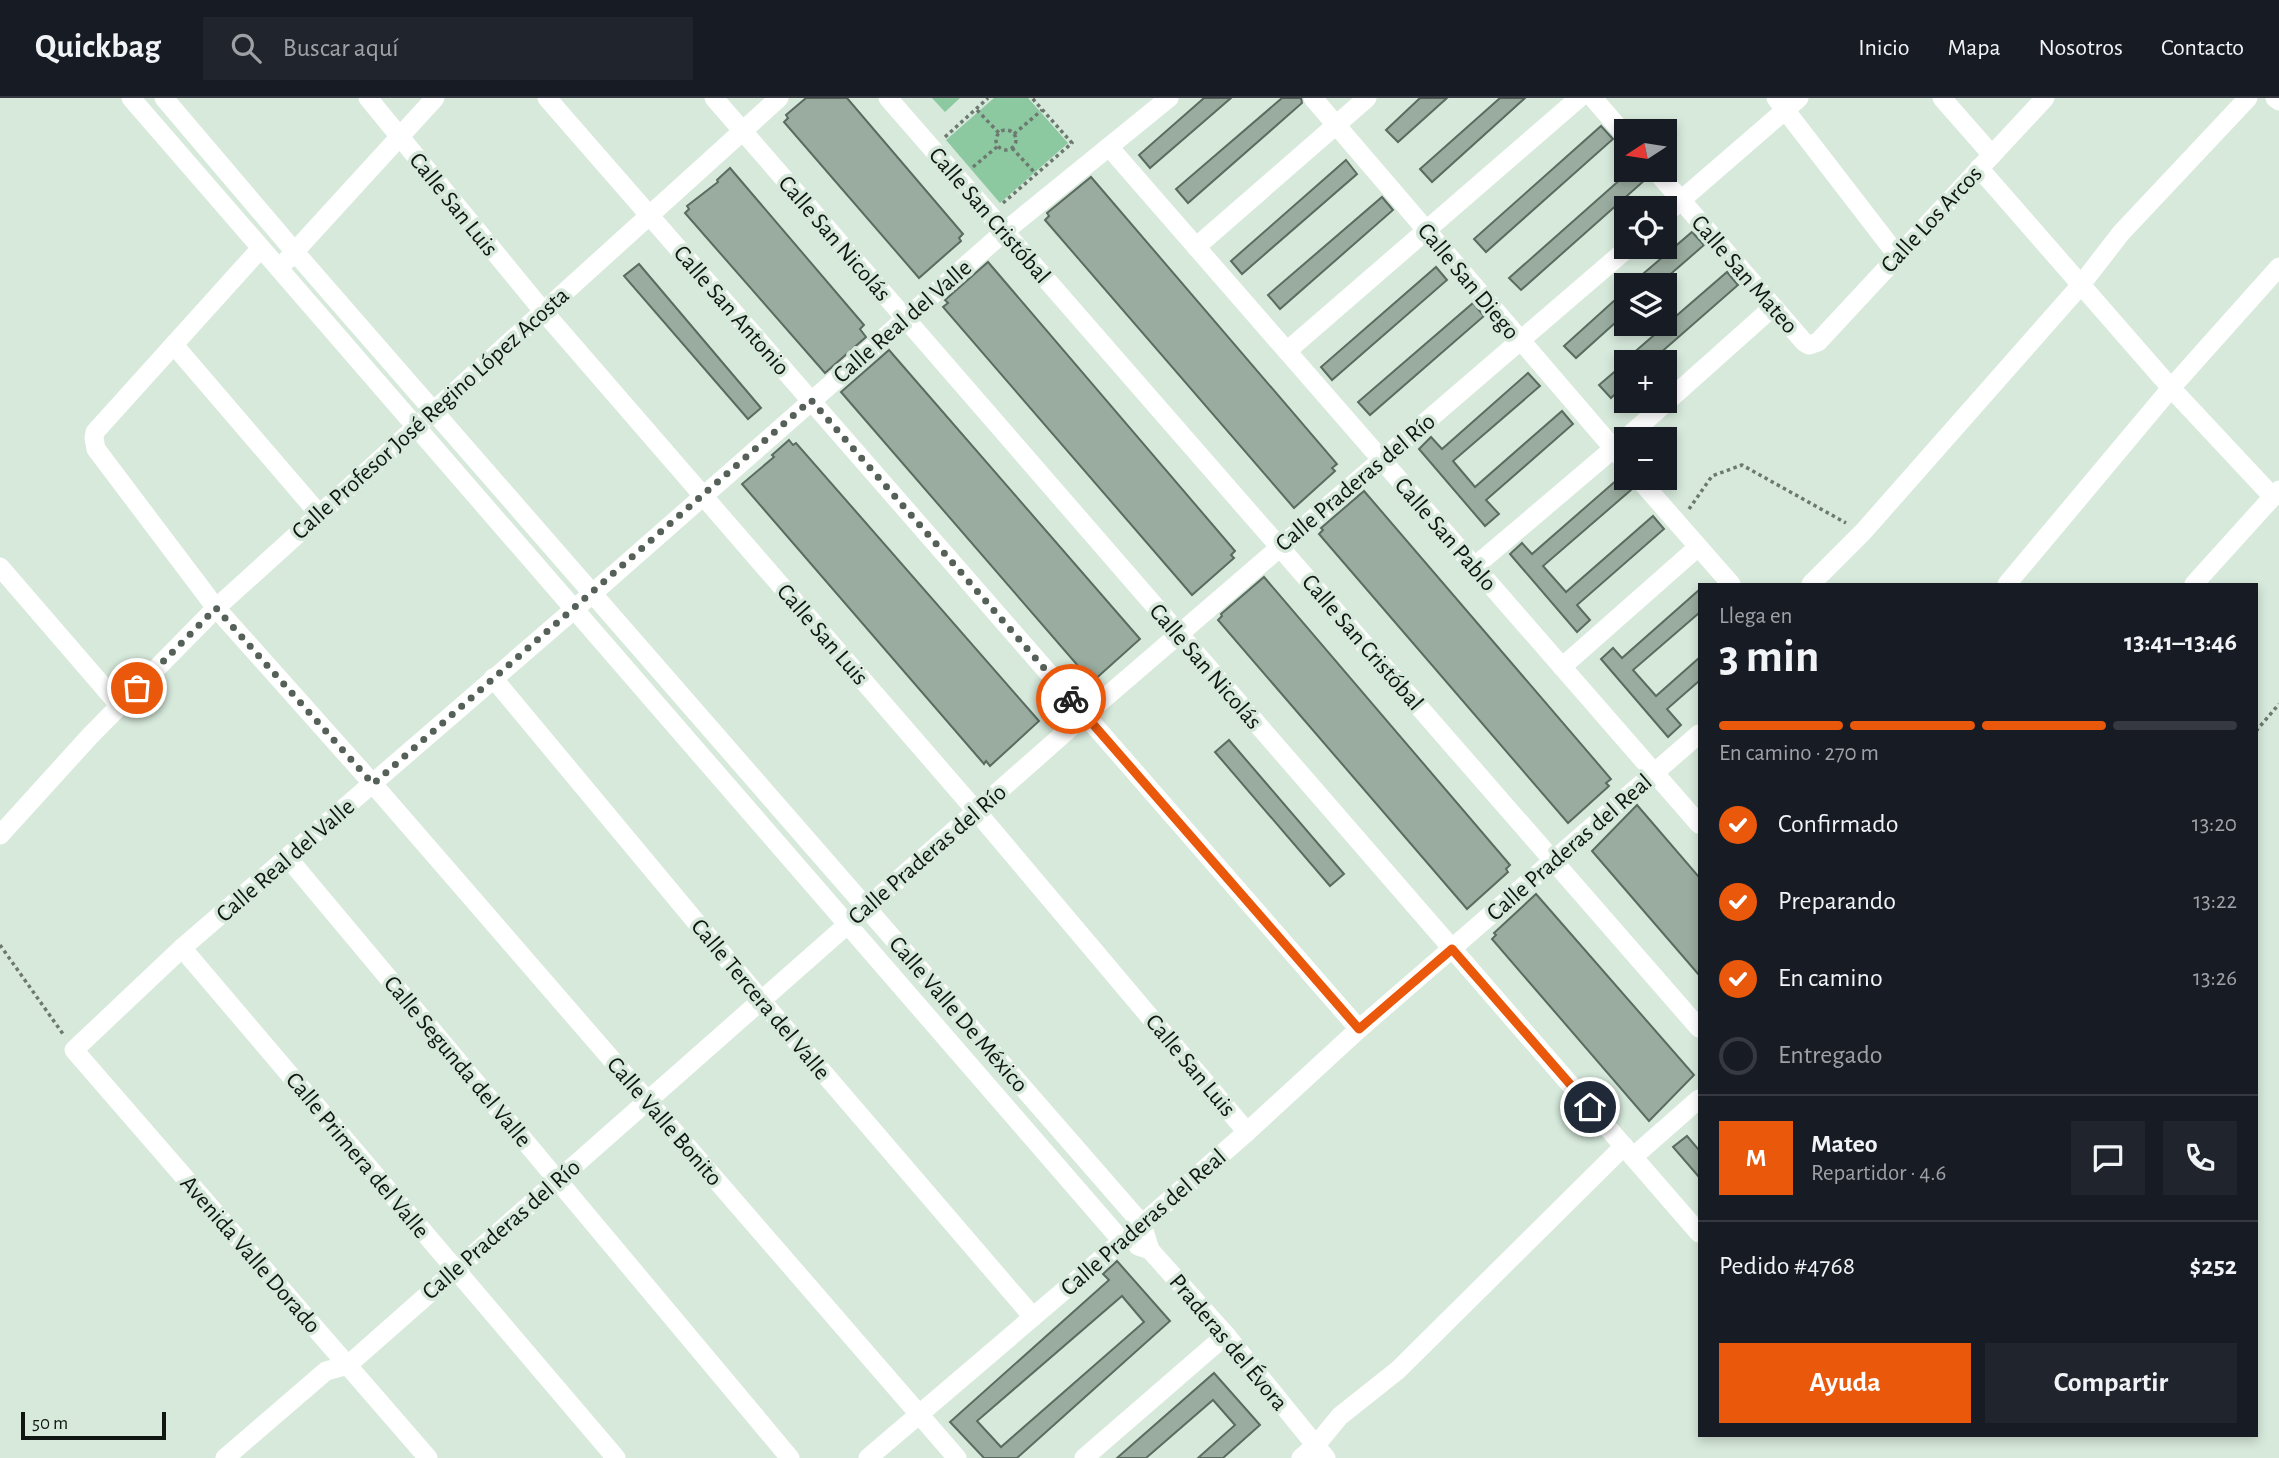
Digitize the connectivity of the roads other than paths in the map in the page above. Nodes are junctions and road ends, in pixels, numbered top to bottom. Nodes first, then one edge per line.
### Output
1 (131, 98) edge
2 (164, 98) edge
3 (368, 98) edge
4 (435, 98) edge
5 (547, 98) edge
6 (714, 98) edge
7 (779, 98) edge
8 (888, 98) edge
9 (1169, 98) edge
10 (1314, 98) edge
11 (1367, 98) edge
12 (1580, 98) edge
13 (1593, 98) edge
14 (1942, 98) edge
15 (2045, 98) edge
16 (2248, 98) edge
17 (2275, 98) edge
18 (2279, 101) edge
19 (1787, 102) edge
20 (1614, 122) edge
21 (1336, 124) junction
22 (743, 131) junction
23 (399, 136) junction
24 (1110, 148) junction
25 (1985, 161) junction
26 (1665, 182) edge
27 (1681, 200) junction
28 (1677, 204) edge
29 (649, 215) junction
30 (1426, 230) junction
31 (1004, 232) junction
32 (1196, 247) junction
33 (261, 248) junction
34 (294, 251) junction
35 (1897, 255) junction
36 (1615, 259) edge
37 (2279, 267) edge
38 (280, 270) junction
39 (2080, 286) junction
40 (1773, 307) junction
41 (543, 311) junction
42 (905, 319) junction
43 (1521, 342) junction
44 (1814, 343) joint
45 (174, 345) junction
46 (1287, 351) junction
47 (2171, 388) junction
48 (811, 400) junction
49 (433, 409) junction
50 (416, 425) junction
51 (1612, 448) junction
52 (1381, 459) junction
53 (1649, 490) edge
54 (2276, 494) edge
55 (704, 496) junction
56 (319, 514) junction
57 (1279, 546) junction
58 (1698, 547) junction
59 (0, 567) edge
60 (1474, 567) junction
61 (1730, 583) edge
62 (1812, 583) edge
63 (2008, 583) edge
64 (2195, 583) edge
65 (593, 593) junction
66 (216, 608) junction
67 (575, 608) junction
68 (1178, 634) junction
69 (1562, 667) junction
70 (493, 678) junction
71 (120, 706) junction
72 (1085, 715) junction
73 (1698, 734) edge
74 (1655, 772) junction
75 (373, 784) junction
76 (977, 812) junction
77 (1698, 823) edge
78 (0, 835) edge
79 (288, 858) junction
80 (1553, 861) junction
81 (866, 907) junction
82 (848, 923) junction
83 (182, 948) junction
84 (1452, 949) junction
85 (761, 1000) junction
86 (1698, 1027) edge
87 (1359, 1029) junction
88 (74, 1050) joint
89 (647, 1100) junction
90 (1698, 1100) edge
91 (1247, 1132) junction
92 (1628, 1152) junction
93 (557, 1180) junction
94 (1142, 1224) junction
95 (1698, 1232) edge
96 (1122, 1241) junction
97 (1150, 1250) junction
98 (456, 1269) junction
99 (1033, 1317) junction
100 (1226, 1335) junction
101 (348, 1364) junction
102 (919, 1415) junction
103 (1314, 1454) edge
104 (225, 1458) edge
105 (428, 1458) edge
106 (616, 1458) edge
107 (790, 1458) edge
108 (868, 1458) edge
109 (957, 1458) edge
110 (1084, 1458) edge

1 - 33 street, Calle Valle De México
2 - 34 street, Calle Valle De México
3 - 23 street, Calle San Luis
4 - 23 street
5 - 29 street, Calle San Antonio
6 - 22 street, Calle San Nicolás
7 - 22 street, Calle Profesor José Regino López Acosta
8 - 31 street, Calle San Cristóbal
9 - 24 street, Calle Real del Valle
10 - 21 street, Calle San Diego
11 - 21 street
12 - 30 street
13 - 20 street
14 - 25 street
15 - 25 street, Calle Los Arcos
16 - 39 street
17 - 18 street
19 - 27 street
19 - 35 street
21 - 30 street, Calle San Diego
21 - 32 street
22 - 29 street, Calle Profesor José Regino López Acosta
22 - 42 street, Calle San Nicolás
23 - 34 street
23 - 41 street, Calle San Luis
24 - 31 street, Calle Real del Valle
24 - 32 street, Calle San Pablo
25 - 35 street, Calle Los Arcos
25 - 39 street
26 - 27 street, Calle San Mateo
27 - 28 street
27 - 40 street, Calle San Mateo
29 - 41 street, Calle Profesor José Regino López Acosta
29 - 48 street, Calle San Antonio
30 - 43 street, Calle San Diego
30 - 46 street
31 - 42 street, Calle Real del Valle
31 - 57 street, Calle San Cristóbal
32 - 46 street, Calle San Pablo
33 - 38 street, Calle Valle De México
33 - 45 street, Calle Valle Bonito
34 - 38 street
34 - 49 street, Calle Valle De México
35 - 44 street, Calle Los Arcos
36 - 43 street, Calle Praderas del Río
37 - 47 street
38 - 50 street, Calle Valle De México
39 - 47 street
39 - 62 street
40 - 44 street, Calle San Mateo
40 - 51 street
41 - 49 street, Calle Profesor José Regino López Acosta
41 - 55 street, Calle San Luis
42 - 48 street, Calle Real del Valle
42 - 68 street, Calle San Nicolás
43 - 51 street, Calle San Diego
43 - 52 street, Calle Praderas del Río
45 - 56 street
45 - 66 street, Calle Valle Bonito
46 - 52 street, Calle San Pablo
47 - 54 street
47 - 63 street
48 - 55 street, Calle Real del Valle
48 - 72 street, Calle San Antonio
49 - 50 street, Calle Profesor José Regino López Acosta
49 - 65 street, Calle Valle De México
50 - 56 street, Calle Profesor José Regino López Acosta
50 - 67 street, Calle Valle De México
51 - 60 street
52 - 57 street, Calle Praderas del Río
52 - 60 street, Calle San Pablo
53 - 58 street
54 - 64 street
55 - 65 street, Calle Real del Valle
55 - 76 street, Calle San Luis
56 - 66 street, Calle Profesor José Regino López Acosta
57 - 68 street, Calle Praderas del Río
57 - 80 street, Calle San Cristóbal
58 - 61 street
58 - 69 street
59 - 71 street
60 - 69 street, Calle San Pablo
65 - 67 street, Calle Real del Valle
65 - 81 street, Calle Valle De México
66 - 71 street, Calle Profesor José Regino López Acosta
66 - 75 street, Calle Valle Bonito
67 - 70 street, Calle Real del Valle
67 - 82 street, Calle Valle De México
68 - 72 street, Calle Praderas del Río
68 - 84 street, Calle San Nicolás
69 - 74 street, Calle San Pablo
70 - 75 street, Calle Real del Valle
70 - 85 street, Calle Tercera del Valle
71 - 78 street, Calle Profesor José Regino López Acosta
72 - 76 street, Calle Praderas del Río
72 - 87 street, Calle San Antonio
73 - 74 street, Calle Praderas del Real
74 - 77 street, Calle San Pablo
74 - 80 street, Calle Praderas del Real
75 - 79 street, Calle Real del Valle
75 - 89 street, Calle Valle Bonito
76 - 81 street, Calle Praderas del Río
76 - 91 street, Calle San Luis
79 - 83 street, Calle Real del Valle
79 - 93 street, Calle Segunda del Valle
80 - 84 street, Calle Praderas del Real
80 - 86 street, Calle San Cristóbal
81 - 82 street, Calle Praderas del Río
81 - 94 street, Calle Valle De México
82 - 85 street, Calle Praderas del Río
82 - 96 street, Calle Valle De México
83 - 88 street, Calle Real del Valle
83 - 98 street, Calle Primera del Valle
84 - 87 street, Calle Praderas del Real
84 - 92 street, Calle San Nicolás
85 - 89 street, Calle Praderas del Río
85 - 99 street, Calle Tercera del Valle
87 - 91 street, Calle Praderas del Real
88 - 101 street, Avenida Valle Dorado
89 - 93 street, Calle Praderas del Río
89 - 102 street, Calle Valle Bonito
90 - 92 street
91 - 94 street, Calle Praderas del Real
92 - 95 street, Calle San Nicolás
92 - 103 street
93 - 98 street, Calle Praderas del Río
93 - 107 street, Calle Segunda del Valle
94 - 96 street, Calle Praderas del Real
94 - 97 street, Calle Valle De México
96 - 97 street, Praderas del Évora
96 - 99 street, Calle Praderas del Real
97 - 100 street, Praderas del Évora
98 - 101 street, Calle Praderas del Río
98 - 106 street, Calle Primera del Valle
99 - 102 street, Calle Praderas del Real
100 - 103 street, Praderas del Évora
100 - 110 street
101 - 104 street, Calle Praderas del Río
101 - 105 street, Avenida Valle Dorado
102 - 108 street, Calle Praderas del Real
102 - 109 street, Calle Valle Bonito

